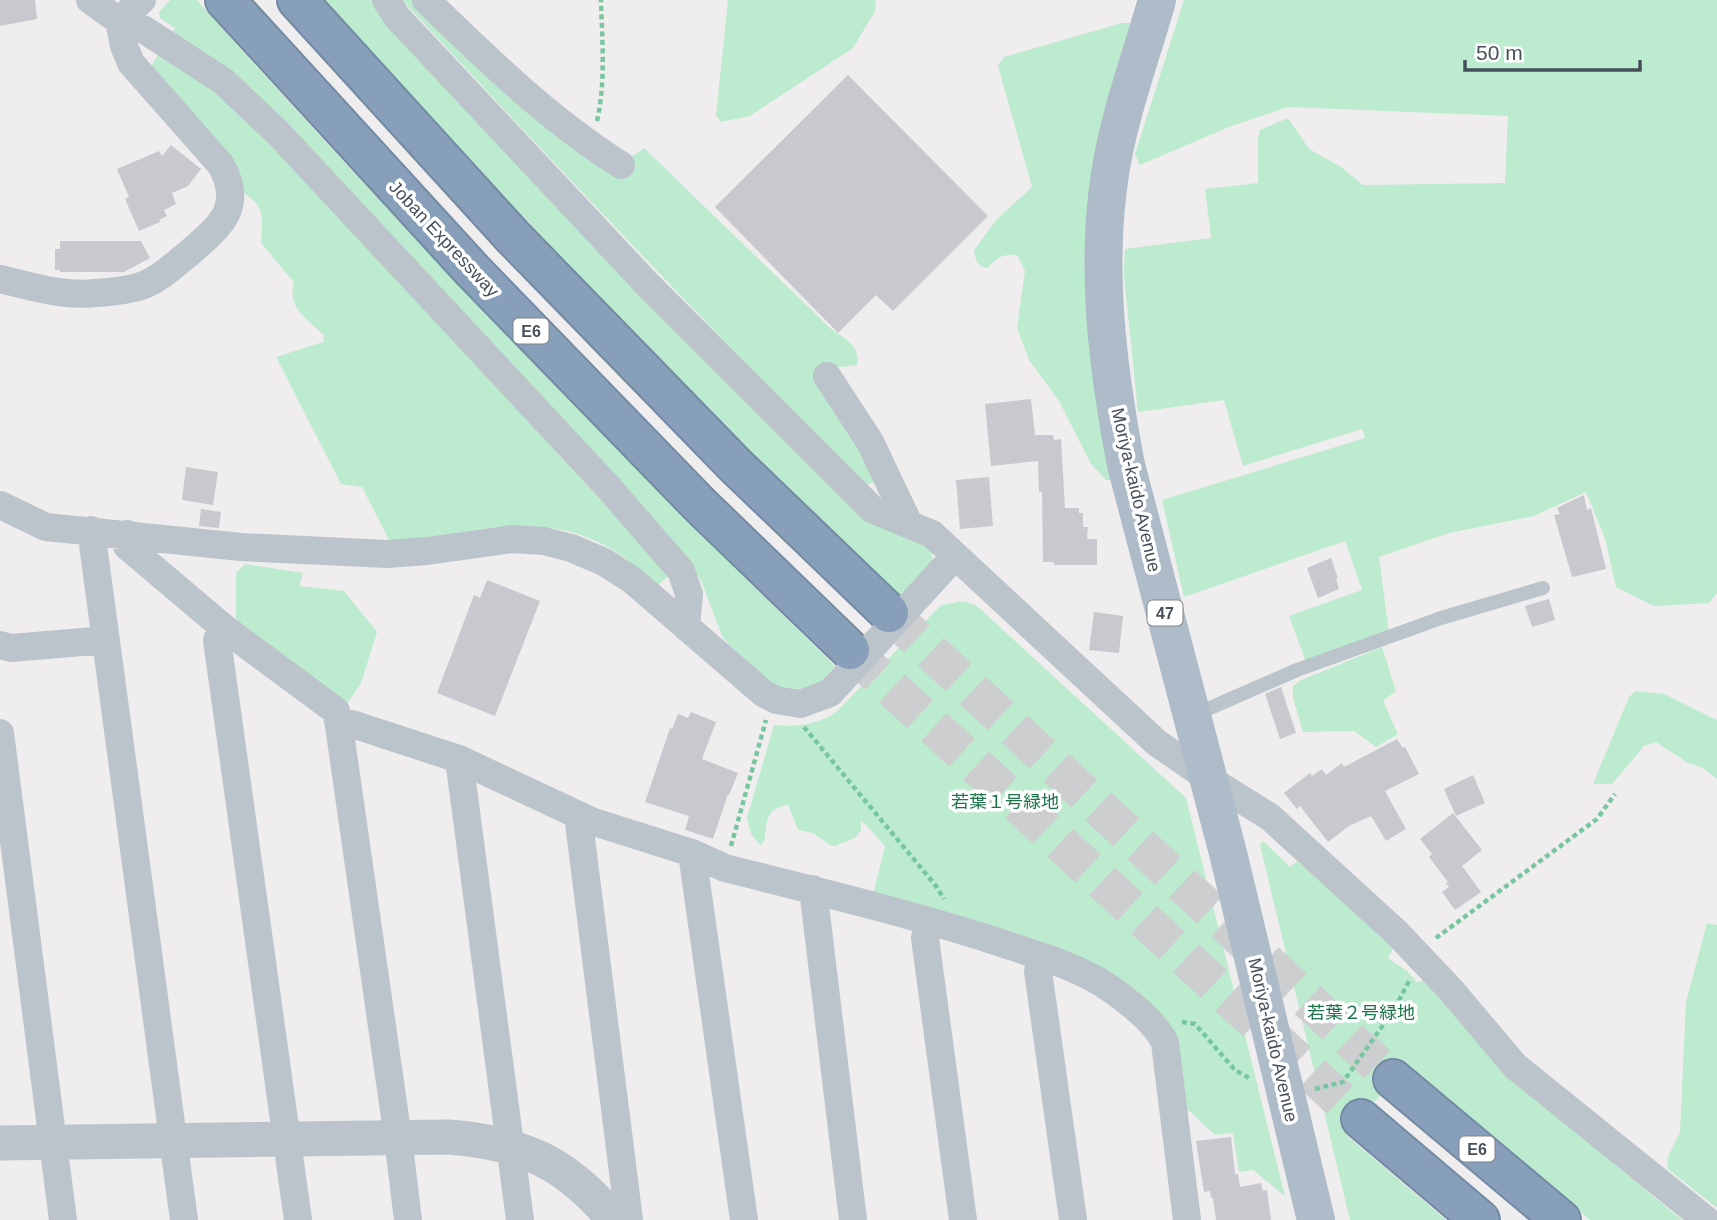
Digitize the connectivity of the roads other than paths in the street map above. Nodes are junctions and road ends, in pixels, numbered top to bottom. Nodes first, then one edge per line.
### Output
1 (90, 0) edge
2 (142, 0) edge
3 (225, 0) edge
4 (298, 0) edge
5 (386, 0) edge
6 (426, 0) edge
7 (1157, 0) edge
8 (119, 21) junction
9 (621, 165) dead end
10 (0, 279) edge
11 (827, 376) dead end
12 (3, 515) edge
13 (909, 524) junction
14 (91, 530) junction
15 (127, 534) junction
16 (955, 556) junction
17 (1543, 588) dead end
18 (889, 613) tunnel mouth
19 (686, 627) junction
20 (224, 628) junction
21 (106, 640) junction
22 (0, 645) edge
23 (850, 650) tunnel mouth
24 (1193, 716) junction
25 (339, 726) junction
26 (0, 733) edge
27 (459, 759) junction
28 (1209, 779) junction
29 (578, 815) junction
30 (692, 853) junction
31 (813, 889) junction
32 (938, 923) junction
33 (1042, 957) junction
34 (1393, 1079) tunnel mouth
35 (1361, 1119) tunnel mouth
36 (398, 1138) junction
37 (288, 1140) junction
38 (175, 1141) junction
39 (53, 1142) junction
40 (0, 1143) edge
41 (512, 1147) junction
42 (63, 1220) edge
43 (184, 1220) edge
44 (298, 1220) edge
45 (408, 1220) edge
46 (520, 1220) edge
47 (614, 1220) edge
48 (629, 1220) edge
49 (744, 1220) edge
50 (853, 1220) edge
51 (963, 1220) edge
52 (1073, 1220) edge
53 (1187, 1220) edge
54 (1315, 1220) edge
55 (1480, 1220) edge
56 (1561, 1220) edge
57 (1706, 1220) edge

1 - 8 street
2 - 8 street
3 - 23 highway, Joban Expressway / E6
4 - 18 highway
5 - 13 street
6 - 9 street
7 - 24 main road, Moriya-kaido Avenue / 47
8 - 10 street
8 - 19 street
11 - 13 street
12 - 14 street
13 - 16 street
14 - 15 street
14 - 21 street
15 - 19 street
15 - 20 street
16 - 19 street
16 - 28 street
17 - 24 lane
20 - 25 street
20 - 37 street
21 - 22 street
21 - 38 street
24 - 28 main road, Moriya-kaido Avenue / 47
25 - 27 street
25 - 36 street
26 - 39 street
27 - 29 street
27 - 41 street
28 - 54 main road, Moriya-kaido Avenue / 47
28 - 57 street
29 - 30 street
29 - 48 street
30 - 31 street
30 - 49 street
31 - 32 street
31 - 50 street
32 - 33 street
32 - 51 street
33 - 52 street
33 - 53 street
34 - 56 highway, E6
35 - 55 highway
36 - 37 street
36 - 41 street
36 - 45 street
37 - 38 street
37 - 44 street
38 - 39 street
38 - 43 street
39 - 40 street
39 - 42 street
41 - 46 street
41 - 47 street

